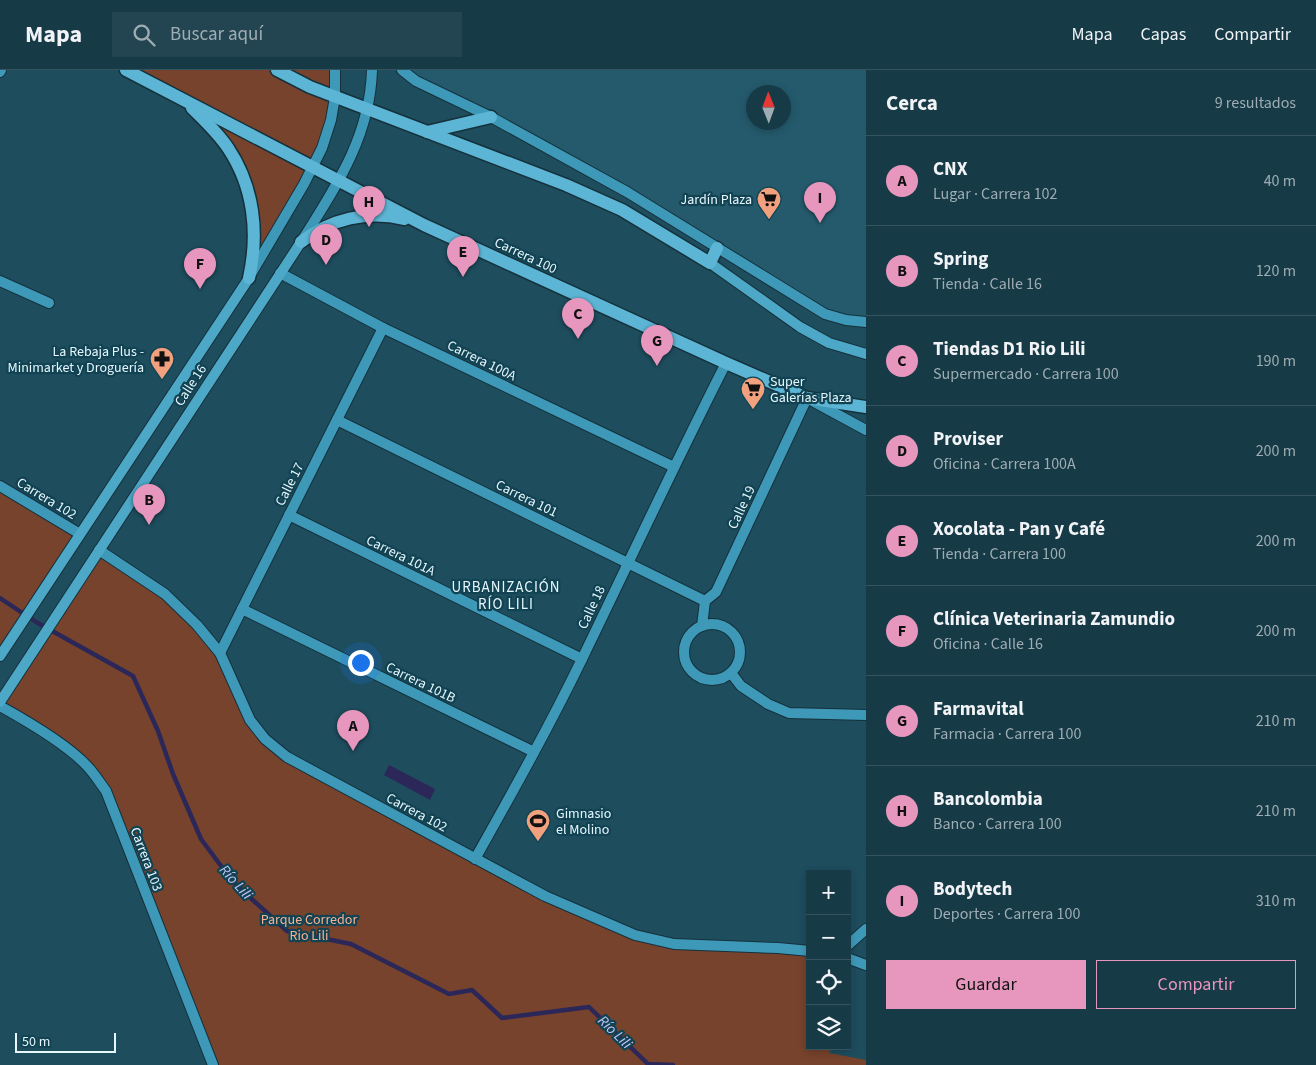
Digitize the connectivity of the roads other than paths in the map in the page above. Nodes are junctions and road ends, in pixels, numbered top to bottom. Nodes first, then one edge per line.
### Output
1 (126, 70) edge
2 (276, 70) edge
3 (335, 70) edge
4 (372, 70) edge
5 (402, 70) edge
6 (335, 97) junction
7 (183, 99) junction
8 (368, 109) junction
9 (492, 117) junction
10 (427, 132) junction
11 (313, 167) junction
12 (339, 180) junction
13 (424, 225) junction
14 (301, 242) junction
15 (717, 248) junction
16 (710, 263) junction
17 (280, 273) junction
18 (249, 278) junction
19 (0, 281) edge
20 (49, 303) dead end
21 (866, 322) edge
22 (383, 328) junction
23 (866, 354) edge
24 (726, 364) junction
25 (808, 398) junction
26 (866, 407) edge
27 (337, 420) junction
28 (866, 430) edge
29 (674, 467) junction
30 (0, 486) edge
31 (289, 515) junction
32 (80, 534) junction
33 (100, 550) junction
34 (627, 563) junction
35 (704, 601) junction
36 (242, 609) junction
37 (702, 626) junction
38 (220, 653) junction
39 (0, 656) edge
40 (582, 659) junction
41 (731, 673) junction
42 (0, 704) edge
43 (866, 714) edge
44 (534, 752) junction
45 (476, 859) junction
46 (866, 929) edge
47 (851, 942) edge
48 (806, 951) edge
49 (851, 959) edge
50 (866, 965) edge
51 (213, 1065) edge

1 - 7 main road, Carrera 100
2 - 6 main road
3 - 6 street, Calle 16
4 - 8 street, Calle 16
5 - 9 street
6 - 8 main road
6 - 11 street, Calle 16
7 - 11 main road, Carrera 100
7 - 18 main road
8 - 10 main road
8 - 12 street, Calle 16
9 - 10 main road
9 - 15 street
10 - 16 main road
11 - 12 main road, Carrera 100
11 - 18 street, Calle 16
12 - 13 main road, Carrera 100
12 - 14 street, Calle 16
13 - 14 main road
13 - 24 main road, Carrera 100
14 - 17 main road, Calle 16
15 - 16 main road
15 - 21 street
16 - 23 main road
17 - 22 street, Carrera 100A
17 - 33 main road, Calle 16
18 - 32 main road, Calle 16
19 - 20 street
22 - 27 street, Calle 17
22 - 29 street, Carrera 100A
24 - 25 main road, Carrera 100
24 - 29 street, Calle 18
25 - 26 main road
25 - 28 street, Carrera 100
25 - 35 street, Calle 19
27 - 31 street, Calle 17
27 - 34 street, Carrera 101
29 - 34 street, Calle 18
30 - 32 street, Carrera 102
31 - 36 street, Calle 17
31 - 40 street, Carrera 101A
32 - 39 main road, Calle 16
33 - 38 street, Carrera 102
33 - 42 main road, Calle 16
34 - 35 street, Carrera 101
34 - 40 street, Calle 18
35 - 37 street
36 - 38 street, Calle 17
36 - 44 street, Carrera 101B
37 - 41 street
37 - 41 street
38 - 45 street, Carrera 102
40 - 44 street, Calle 18
41 - 43 street
42 - 51 street, Carrera 103
44 - 45 street, Calle 18
45 - 48 street, Carrera 102
46 - 47 street
49 - 50 street

